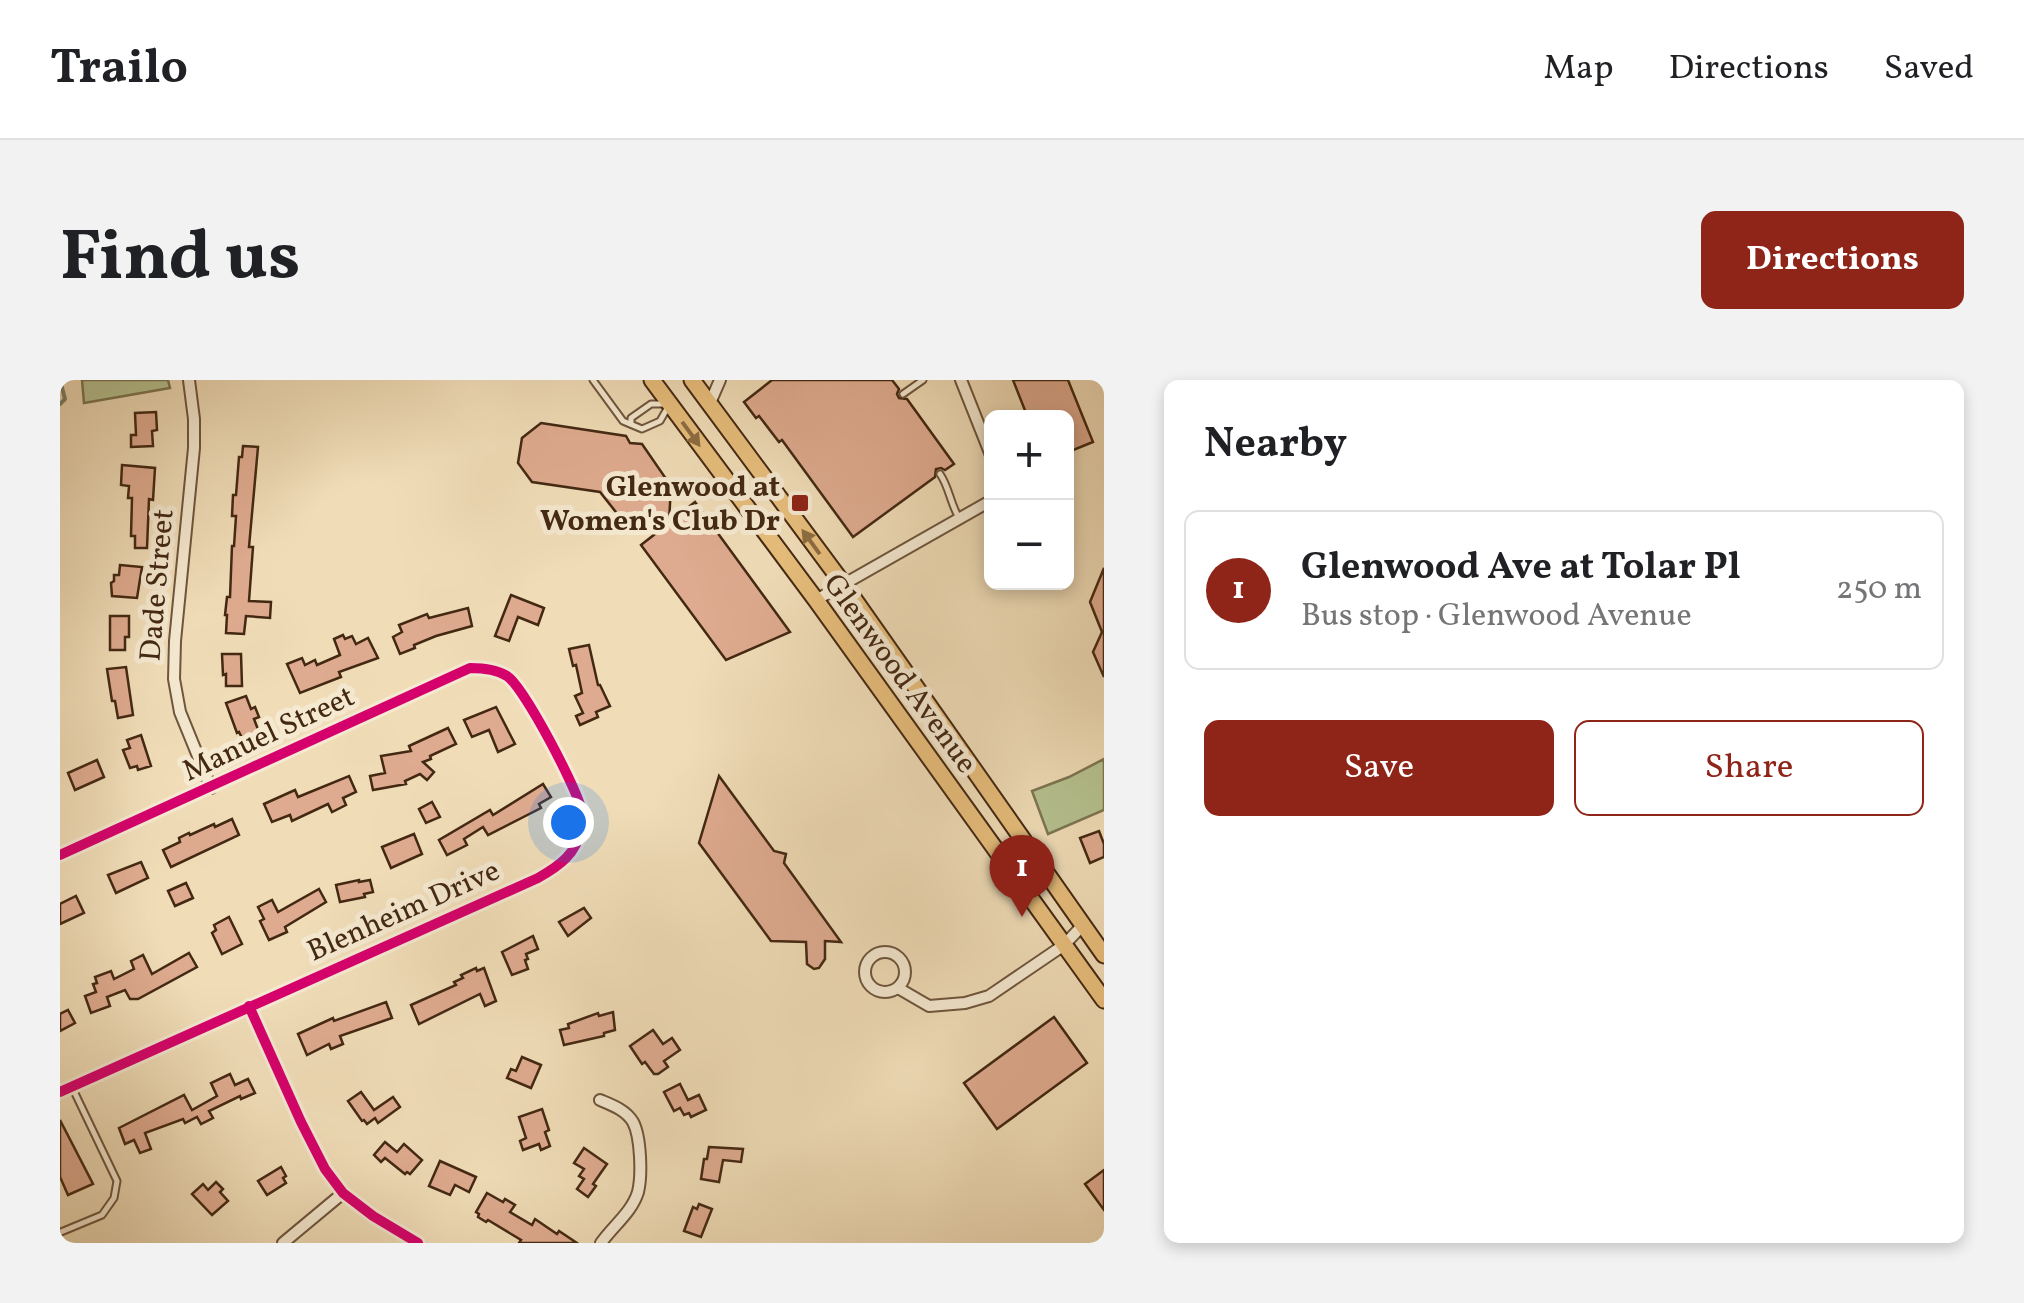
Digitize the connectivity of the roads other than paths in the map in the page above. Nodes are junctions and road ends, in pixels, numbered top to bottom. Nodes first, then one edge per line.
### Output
1 (189, 380) edge
2 (593, 380) edge
3 (652, 380) edge
4 (720, 380) edge
5 (923, 380) edge
6 (961, 380) edge
7 (694, 383) edge
8 (902, 394) dead end
9 (710, 403) junction
10 (669, 404) junction
11 (630, 424) junction
12 (984, 438) edge
13 (940, 474) dead end
14 (984, 505) edge
15 (960, 519) junction
16 (844, 585) junction
17 (816, 600) junction
18 (498, 672) joint
19 (210, 788) junction
20 (60, 855) edge
21 (1082, 926) junction
22 (1064, 945) junction
23 (1104, 956) edge
24 (898, 988) junction
25 (1104, 1000) edge
26 (249, 1006) junction
27 (72, 1086) junction
28 (60, 1092) edge
29 (600, 1100) dead end
30 (343, 1193) junction
31 (61, 1232) edge
32 (283, 1243) edge
33 (418, 1243) edge
34 (601, 1243) edge

1 - 19 street, Dade Street
2 - 11 lane
3 - 10 main road, Glenwood Avenue
4 - 9 street
5 - 8 lane
6 - 12 street
7 - 9 main road, Glenwood Avenue
7 - 10 main road
16 -> 9 main road, Glenwood Avenue
10 - 11 lane
10 - 11 lane
10 -> 17 main road, Glenwood Avenue
13 - 15 lane
14 - 15 street
15 - 16 street
16 - 17 street
16 - 21 main road, Glenwood Avenue
17 - 22 main road, Glenwood Avenue
18 - 19 street, Manuel Street
18 - 26 street, Blenheim Drive
19 - 20 street, Manuel Street
21 - 22 street
21 - 23 main road, Glenwood Avenue
22 - 24 street
22 - 25 main road, Glenwood Avenue
24 - 24 street
26 - 27 street, Blenheim Drive
26 - 30 street
27 - 28 street, Blenheim Drive
27 - 31 lane
29 - 34 street
30 - 32 street
30 - 33 street

